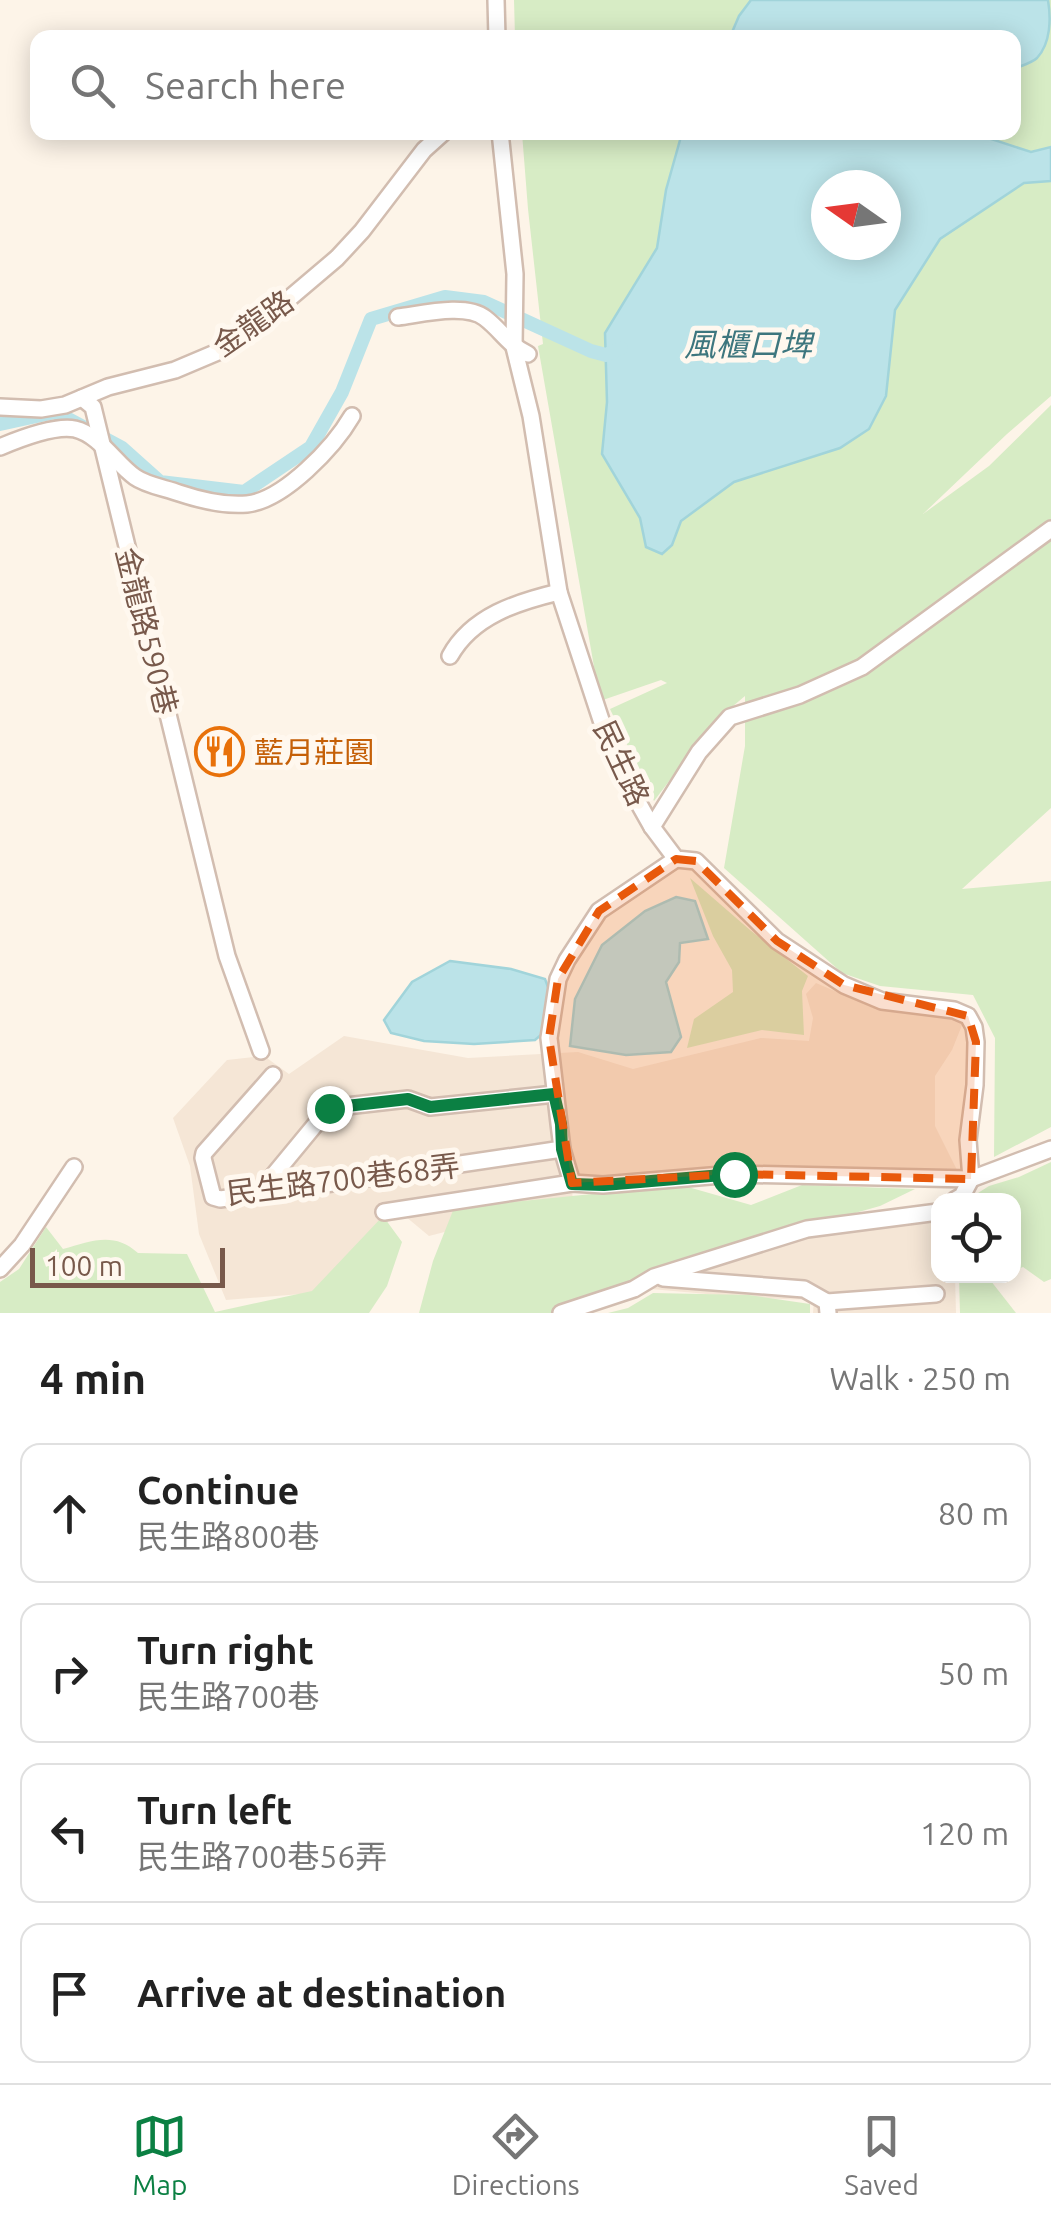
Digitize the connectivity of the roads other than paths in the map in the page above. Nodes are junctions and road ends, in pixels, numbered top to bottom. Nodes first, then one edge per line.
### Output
1 (496, 0) edge
2 (497, 30) edge
3 (435, 140) edge
4 (501, 140) edge
5 (398, 317) dead end
6 (521, 350) junction
7 (82, 398) junction
8 (0, 407) edge
9 (20, 408) junction
10 (352, 416) dead end
11 (27, 436) junction
12 (102, 443) junction
13 (0, 447) edge
14 (1051, 530) edge
15 (559, 592) junction
16 (450, 656) dead end
17 (652, 827) junction
18 (676, 858) junction
19 (261, 1050) dead end
20 (273, 1074) dead end
21 (554, 1094) junction
22 (562, 1149) junction
23 (1051, 1149) edge
24 (74, 1167) dead end
25 (972, 1179) junction
26 (572, 1184) junction
27 (964, 1193) edge
28 (258, 1194) junction
29 (384, 1212) dead end
30 (931, 1213) edge
31 (0, 1269) edge
32 (654, 1277) junction
33 (936, 1294) dead end
34 (828, 1307) edge
35 (561, 1313) edge

1 - 2 street
3 - 7 street, 金龍路
4 - 6 street, 民生路
5 - 6 street
6 - 15 street, 民生路
7 - 9 street, 金龍路
7 - 12 street, 金龍路590巷
8 - 9 street, 金龍路
9 - 11 street
10 - 12 street
11 - 12 street
11 - 13 street
12 - 19 street, 金龍路590巷
14 - 17 street
15 - 16 street
15 - 17 street, 民生路
17 - 18 street, 民生路
18 - 21 street
18 - 25 street, 民生路
20 - 28 street, 民生路700巷68弄
21 - 22 street
21 - 28 street
22 - 26 street
22 - 28 street, 民生路700巷68弄
23 - 25 street
24 - 31 street
25 - 26 street
25 - 27 street
26 - 29 street
30 - 32 street
32 - 34 street
32 - 35 street
33 - 34 street

